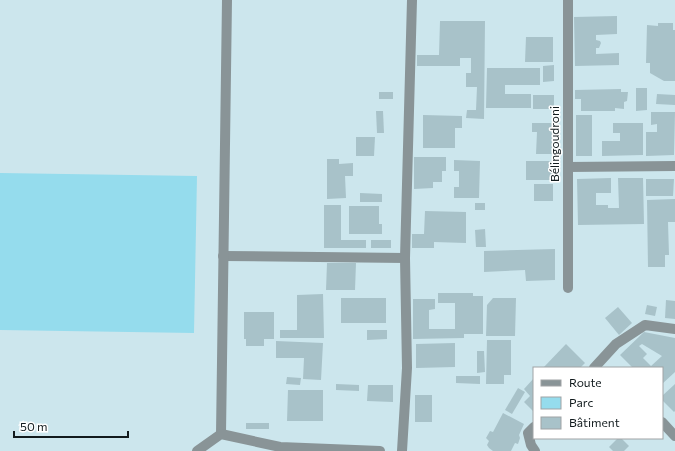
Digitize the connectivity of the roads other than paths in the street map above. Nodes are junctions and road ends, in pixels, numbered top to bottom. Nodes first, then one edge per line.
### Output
1 (227, 0) edge
2 (412, 0) edge
3 (568, 0) edge
4 (675, 166) edge
5 (568, 167) junction
6 (223, 256) junction
7 (404, 258) junction
8 (568, 288) dead end
9 (675, 329) edge
10 (602, 360) junction
11 (595, 367) edge
12 (608, 367) edge
13 (663, 423) edge
14 (533, 428) edge
15 (221, 434) junction
16 (675, 436) edge
17 (279, 449) edge
18 (197, 451) edge
19 (380, 451) edge
20 (402, 451) edge
21 (535, 451) edge

1 - 6 street
2 - 7 street
3 - 5 street, Bélingoudroni
4 - 5 street
5 - 8 street, Bélingoudroni
6 - 7 street
6 - 15 street
7 - 20 street
9 - 10 street
10 - 11 street
10 - 12 street
13 - 16 street
14 - 21 street
15 - 17 street
15 - 18 street
17 - 19 street

